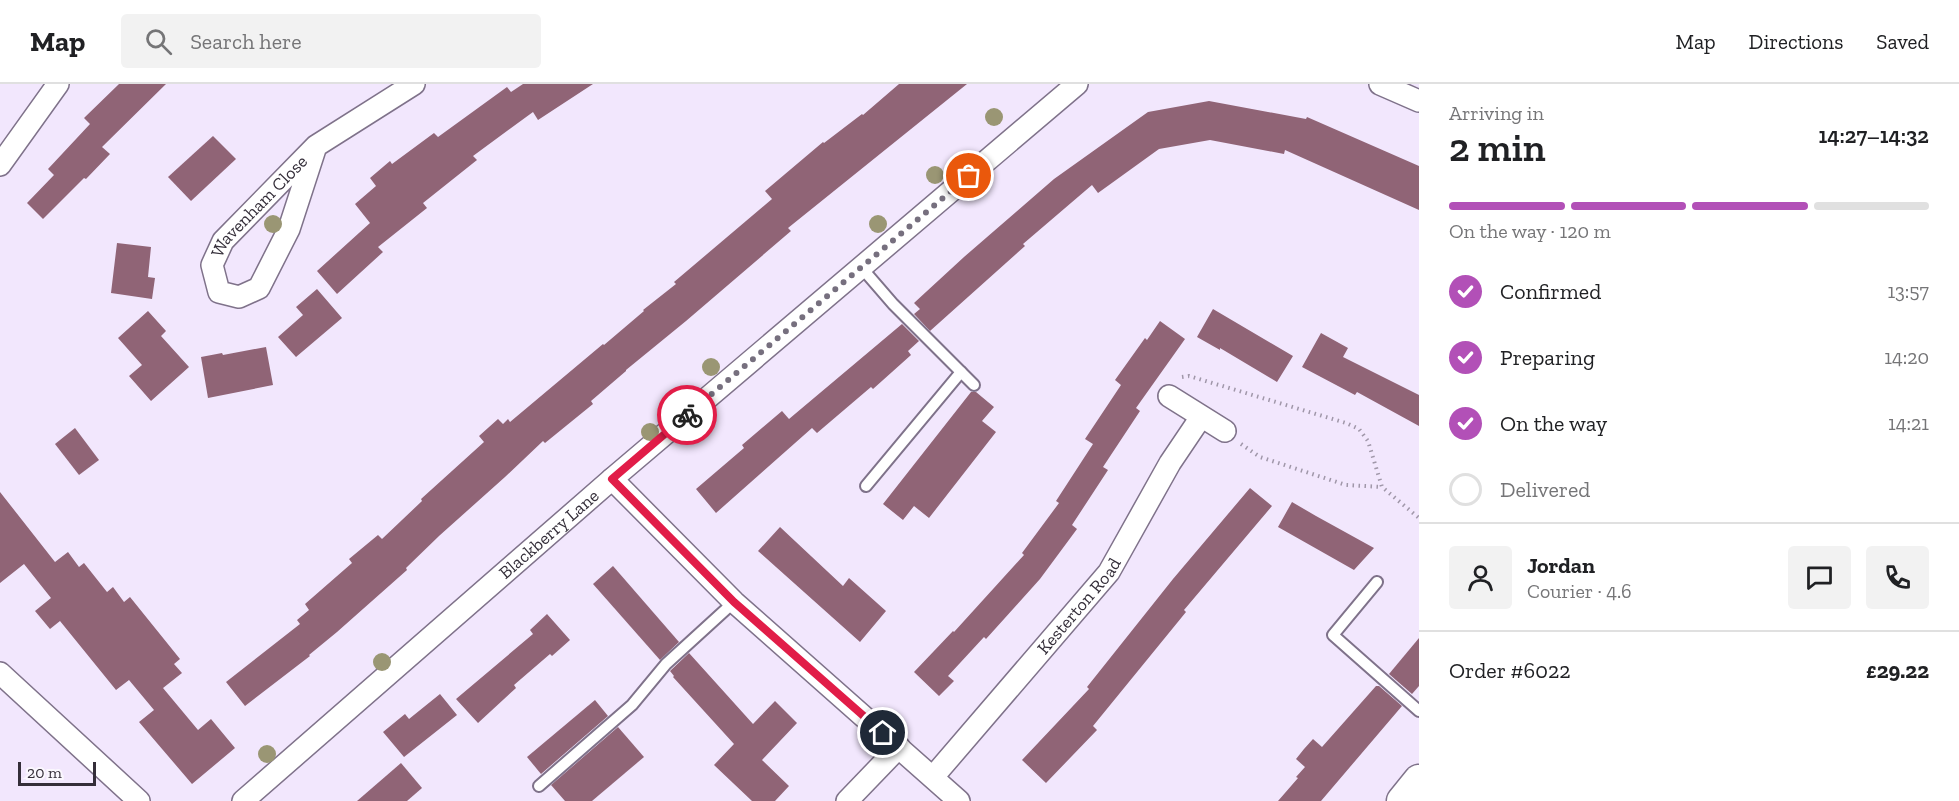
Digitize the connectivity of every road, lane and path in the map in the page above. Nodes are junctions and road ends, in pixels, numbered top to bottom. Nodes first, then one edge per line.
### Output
1 (58, 84) edge
2 (414, 84) edge
3 (1077, 84) edge
4 (1380, 84) edge
5 (1419, 101) edge
6 (316, 146) junction
7 (0, 165) edge
8 (861, 267) junction
9 (961, 372) junction
10 (975, 386) dead end
11 (1169, 396) joint
12 (1201, 417) junction
13 (1225, 432) joint
14 (612, 479) junction
15 (866, 486) dead end
16 (1382, 487) junction
17 (1419, 518) edge
18 (1377, 582) dead end
19 (734, 602) junction
20 (0, 673) edge
21 (1419, 711) edge
22 (900, 747) junction
23 (933, 777) junction
24 (539, 786) dead end
25 (139, 801) edge
26 (243, 801) edge
27 (847, 801) edge
28 (958, 801) edge

1 - 7 street
2 - 6 street, Wavenham Close
3 - 8 street, Blackberry Lane
4 - 5 street
6 - 6 street, Wavenham Close
8 - 9 lane
8 - 14 street, Blackberry Lane
9 - 10 lane
9 - 15 lane
11 - 12 street
11 - 16 path
12 - 13 street
12 - 23 street, Kesterton Road
13 - 16 path
14 - 19 street
14 - 26 street, Blackberry Lane
16 - 17 path
18 - 21 lane
19 - 22 street
19 - 24 lane
20 - 25 street
22 - 23 street
22 - 27 street
23 - 28 street

